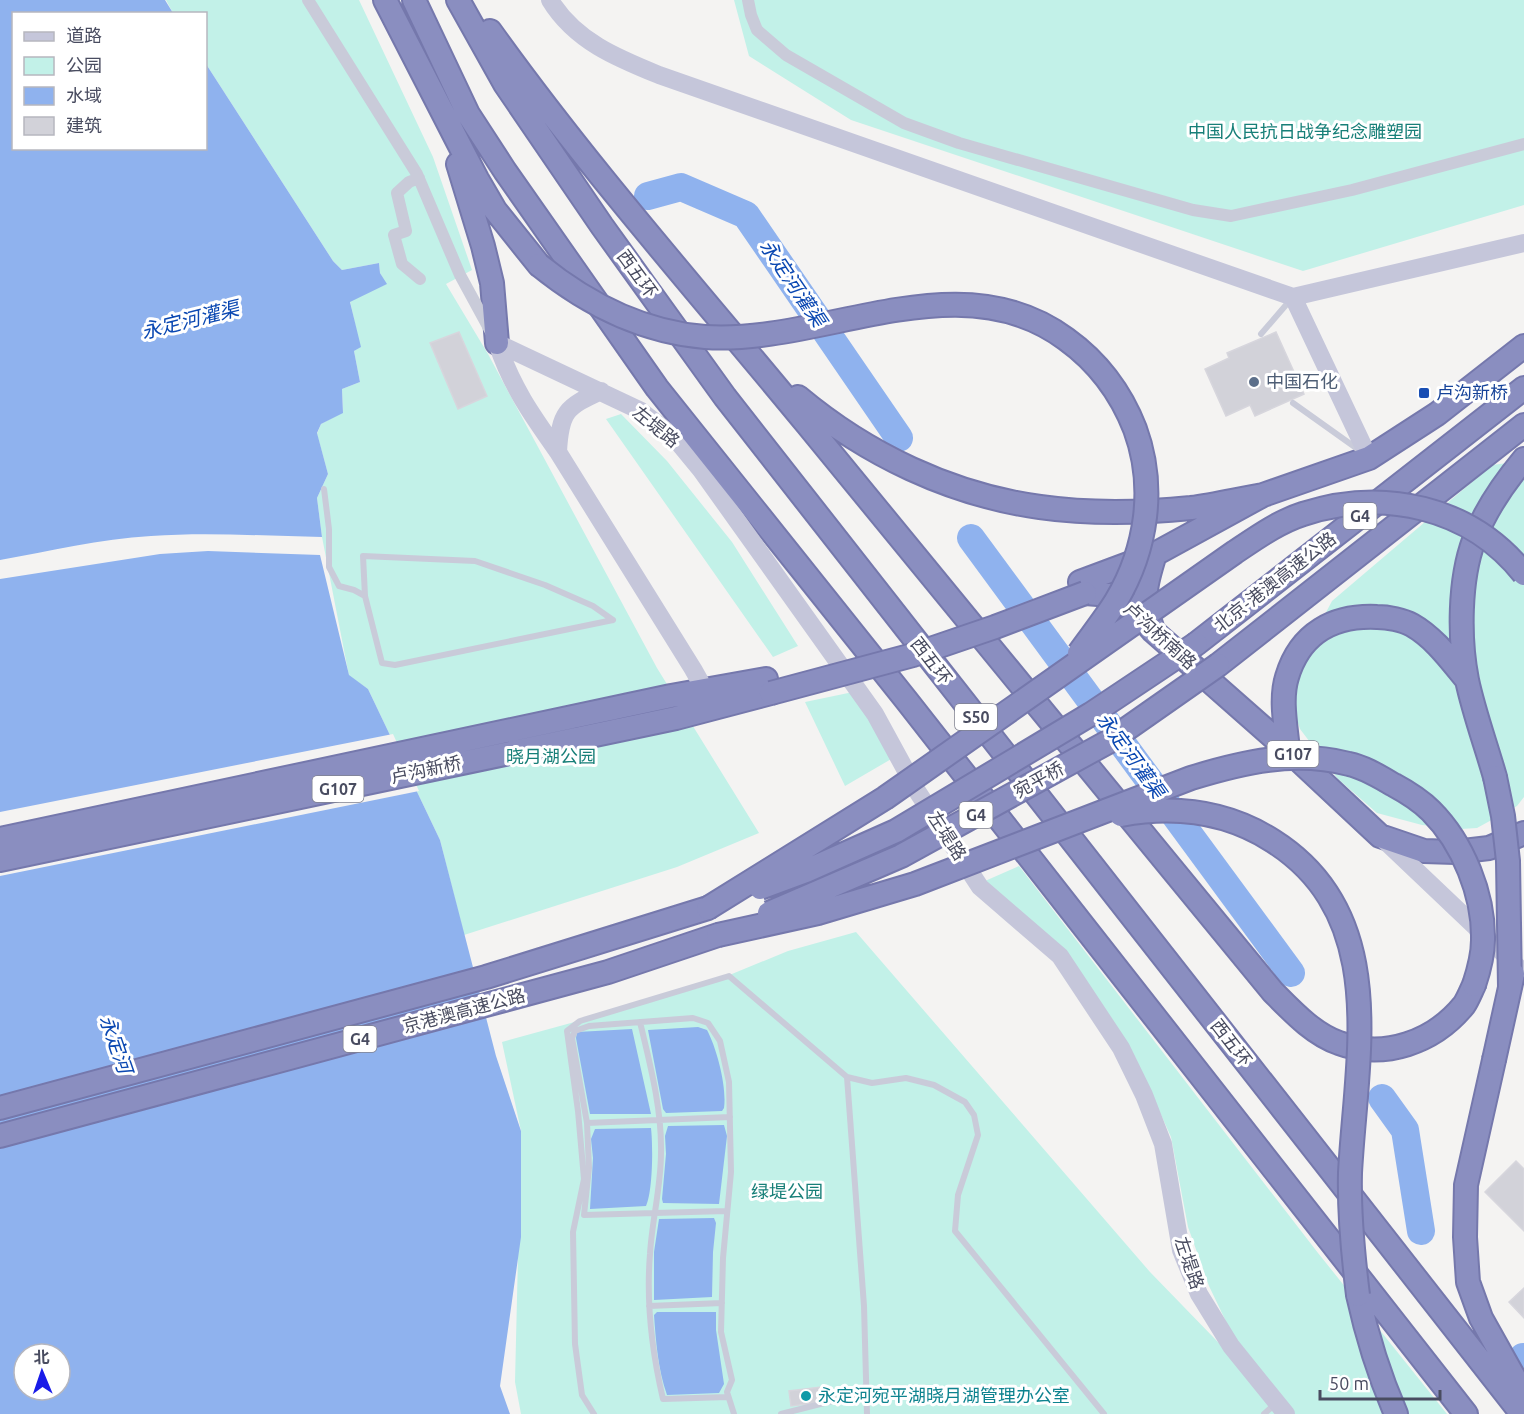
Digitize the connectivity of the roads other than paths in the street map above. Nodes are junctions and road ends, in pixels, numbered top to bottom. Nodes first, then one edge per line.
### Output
1 (308, 0) edge
2 (385, 0) edge
3 (414, 0) edge
4 (458, 0) edge
5 (468, 0) edge
6 (550, 0) edge
7 (748, 0) edge
8 (445, 119) junction
9 (1524, 144) edge
10 (419, 178) junction
11 (1524, 243) edge
12 (420, 279) dead end
13 (1293, 297) junction
14 (1261, 334) dead end
15 (497, 343) junction
16 (1524, 346) edge
17 (756, 362) junction
18 (1524, 388) edge
19 (601, 391) junction
20 (1293, 403) dead end
21 (1524, 425) edge
22 (558, 452) junction
23 (1369, 458) junction
24 (1524, 459) edge
25 (324, 489) dead end
26 (1263, 495) junction
27 (1155, 554) junction
28 (1524, 574) edge
29 (1083, 587) junction
30 (365, 596) junction
31 (1153, 631) junction
32 (1196, 644) joint
33 (1218, 665) joint
34 (1065, 671) junction
35 (1467, 680) junction
36 (671, 696) joint
37 (710, 699) junction
38 (676, 718) joint
39 (1288, 750) junction
40 (1078, 823) junction
41 (1524, 833) edge
42 (1380, 836) junction
43 (0, 839) edge
44 (0, 860) edge
45 (708, 908) junction
46 (1524, 928) edge
47 (718, 935) junction
48 (1517, 980) edge
49 (640, 1022) junction
50 (847, 1077) junction
51 (0, 1108) edge
52 (730, 1117) junction
53 (660, 1120) junction
54 (587, 1123) junction
55 (0, 1136) edge
56 (726, 1211) junction
57 (655, 1213) junction
58 (722, 1303) junction
59 (649, 1306) junction
60 (866, 1386) junction
61 (1524, 1395) edge
62 (728, 1397) junction
63 (1276, 1410) edge
64 (594, 1414) edge
65 (734, 1414) edge
66 (781, 1414) edge
67 (867, 1414) edge
68 (1104, 1414) edge
69 (1396, 1414) edge
70 (1466, 1414) edge
71 (1522, 1414) edge

1 - 10 street
2 - 8 highway
3 - 70 highway, S50
4 - 71 highway, 西五环 / S50
5 - 17 highway
6 - 13 street
7 - 9 street
8 - 15 highway
8 - 34 highway, bridge
10 - 12 street
10 - 15 street
11 - 13 street
13 - 14 lane
13 - 23 street
15 - 19 street, 左堤路
15 - 22 street
16 - 23 highway, 卢沟桥南路 / G107
17 - 26 highway
17 - 40 highway, bridge
18 - 32 highway, 北京-港澳高速公路 / G4
19 - 22 street
19 - 63 street, 左堤路
20 - 23 lane
21 - 33 highway, 北京-港澳高速公路 / G4
22 - 37 street
23 - 26 highway, 卢沟桥南路 / G107
24 - 35 highway
25 - 30 lane
26 - 27 highway, 卢沟桥南路 / G107
27 - 29 highway, 卢沟桥南路 / G107
27 - 31 highway
28 - 34 highway, bridge
29 - 31 highway, 卢沟桥南路 / G107
29 - 37 highway, 卢沟桥南路 / G107, bridge
30 - 30 lane
31 - 39 highway, 卢沟桥南路 / G107
32 - 45 highway, 宛平桥 / G4, bridge
33 - 47 highway, 宛平桥 / G4, bridge
34 - 45 highway, bridge
35 - 39 highway
35 - 48 highway, bridge
36 - 37 highway, 卢沟桥南路 / G107
36 - 43 highway, 卢沟新桥 / G107
37 - 38 highway, 卢沟桥南路 / G107
38 - 44 highway, 卢沟新桥 / G107
39 - 42 highway, 卢沟桥南路 / G107
40 - 47 highway, bridge
40 - 69 highway, bridge
41 - 42 highway, 卢沟桥南路 / G107
42 - 48 street
45 - 51 highway, 京港澳高速公路 / G4
46 - 48 highway, bridge
47 - 55 highway, 京港澳高速公路 / G4
48 - 61 highway, bridge
49 - 52 lane
49 - 53 lane
49 - 54 lane
50 - 60 lane
50 - 64 lane
50 - 68 lane
52 - 53 lane
52 - 56 lane
53 - 54 lane
53 - 57 lane
54 - 57 lane
56 - 57 lane
56 - 58 lane
57 - 59 lane
58 - 59 lane
58 - 62 lane
59 - 62 lane
60 - 66 lane
60 - 67 lane
62 - 65 lane

